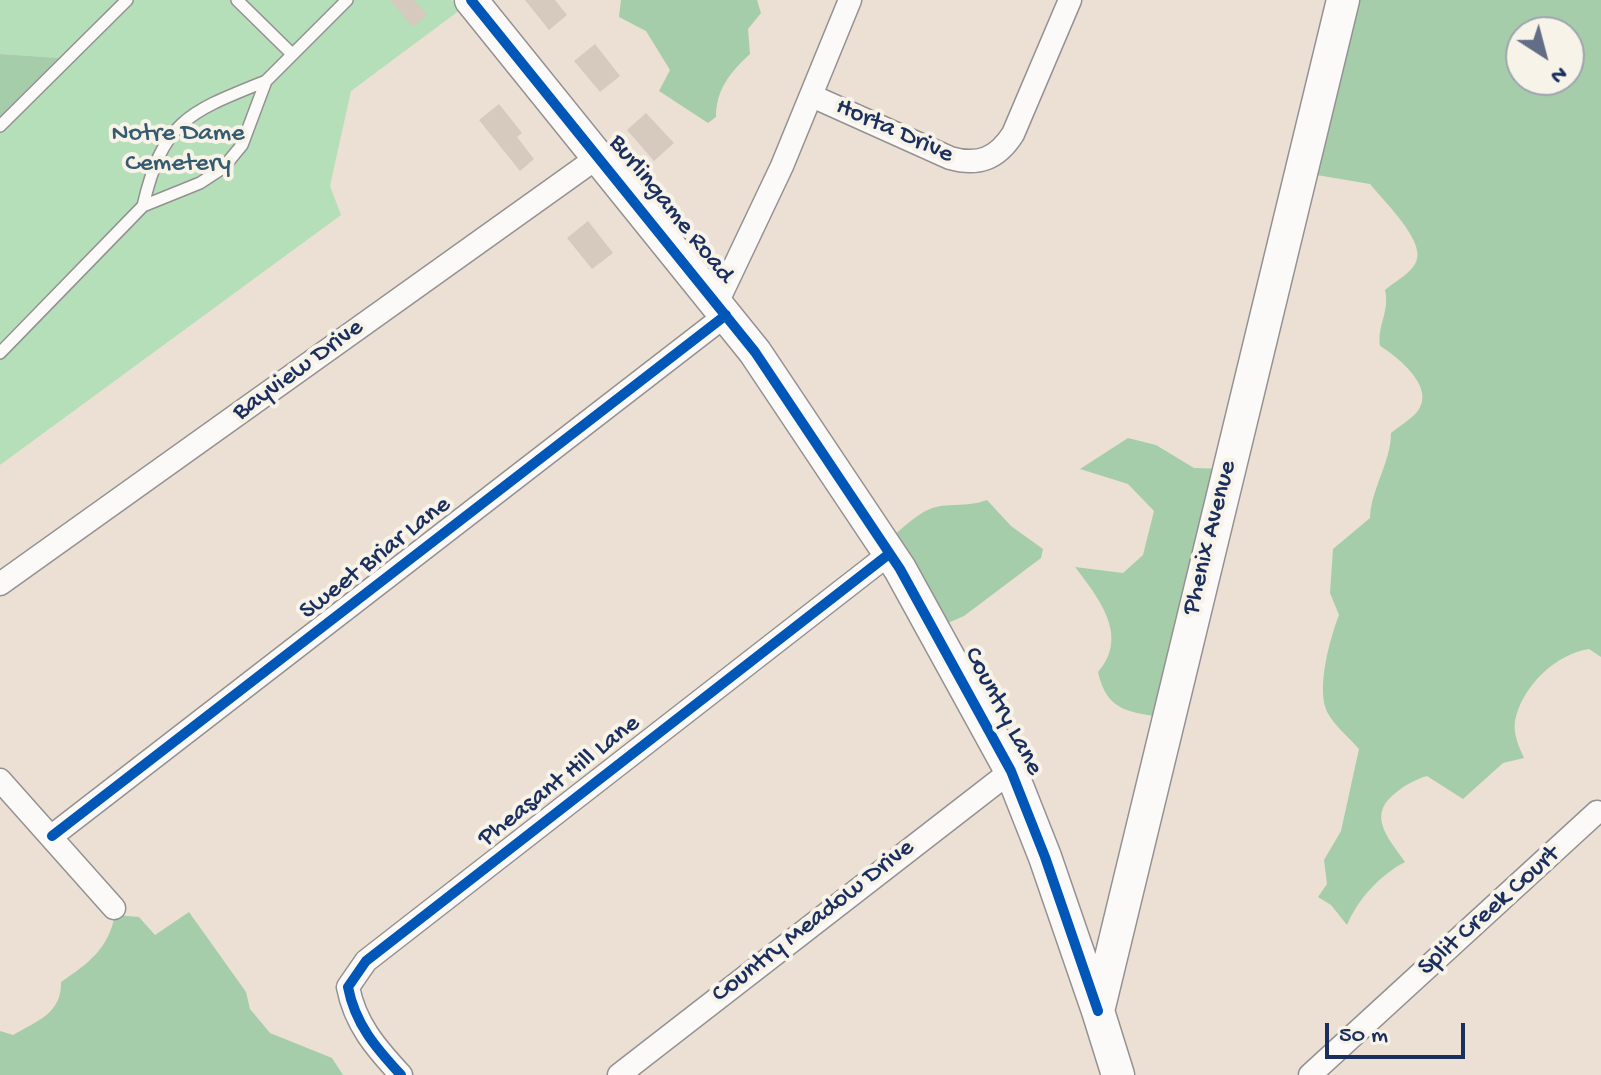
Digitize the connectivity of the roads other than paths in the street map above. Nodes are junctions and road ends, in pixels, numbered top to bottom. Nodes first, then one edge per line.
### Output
1 (127, 0) edge
2 (237, 0) edge
3 (347, 0) edge
4 (471, 0) edge
5 (850, 0) edge
6 (1070, 0) edge
7 (1343, 0) edge
8 (292, 54) junction
9 (266, 81) junction
10 (812, 96) junction
11 (0, 126) edge
12 (598, 157) junction
13 (143, 206) junction
14 (722, 309) junction
15 (1, 350) edge
16 (825, 455) joint
17 (889, 554) junction
18 (0, 584) edge
19 (1011, 771) junction
20 (0, 780) edge
21 (1597, 812) dead end
22 (52, 836) junction
23 (114, 908) dead end
24 (1098, 1011) junction
25 (401, 1075) edge
26 (619, 1075) edge
27 (1118, 1075) edge
28 (1310, 1075) edge

1 - 11 lane
2 - 8 lane
3 - 8 lane
4 - 12 street, Burlingame Road
5 - 10 street
6 - 10 street, Horta Drive
7 - 24 street, Phenix Avenue
8 - 9 lane
9 - 13 lane
9 - 13 lane
10 - 14 street
12 - 14 street, Burlingame Road
12 - 18 street, Bayview Drive
13 - 15 lane
14 - 16 street, Burlingame Road
14 - 22 street, Sweet Briar Lane
16 - 17 street, Country Lane
17 - 19 street, Country Lane
17 - 25 street, Pheasant Hill Lane
19 - 24 street, Country Lane
19 - 26 street, Country Meadow Drive
20 - 22 street
21 - 28 street, Split Creek Court
22 - 23 street
24 - 27 street

